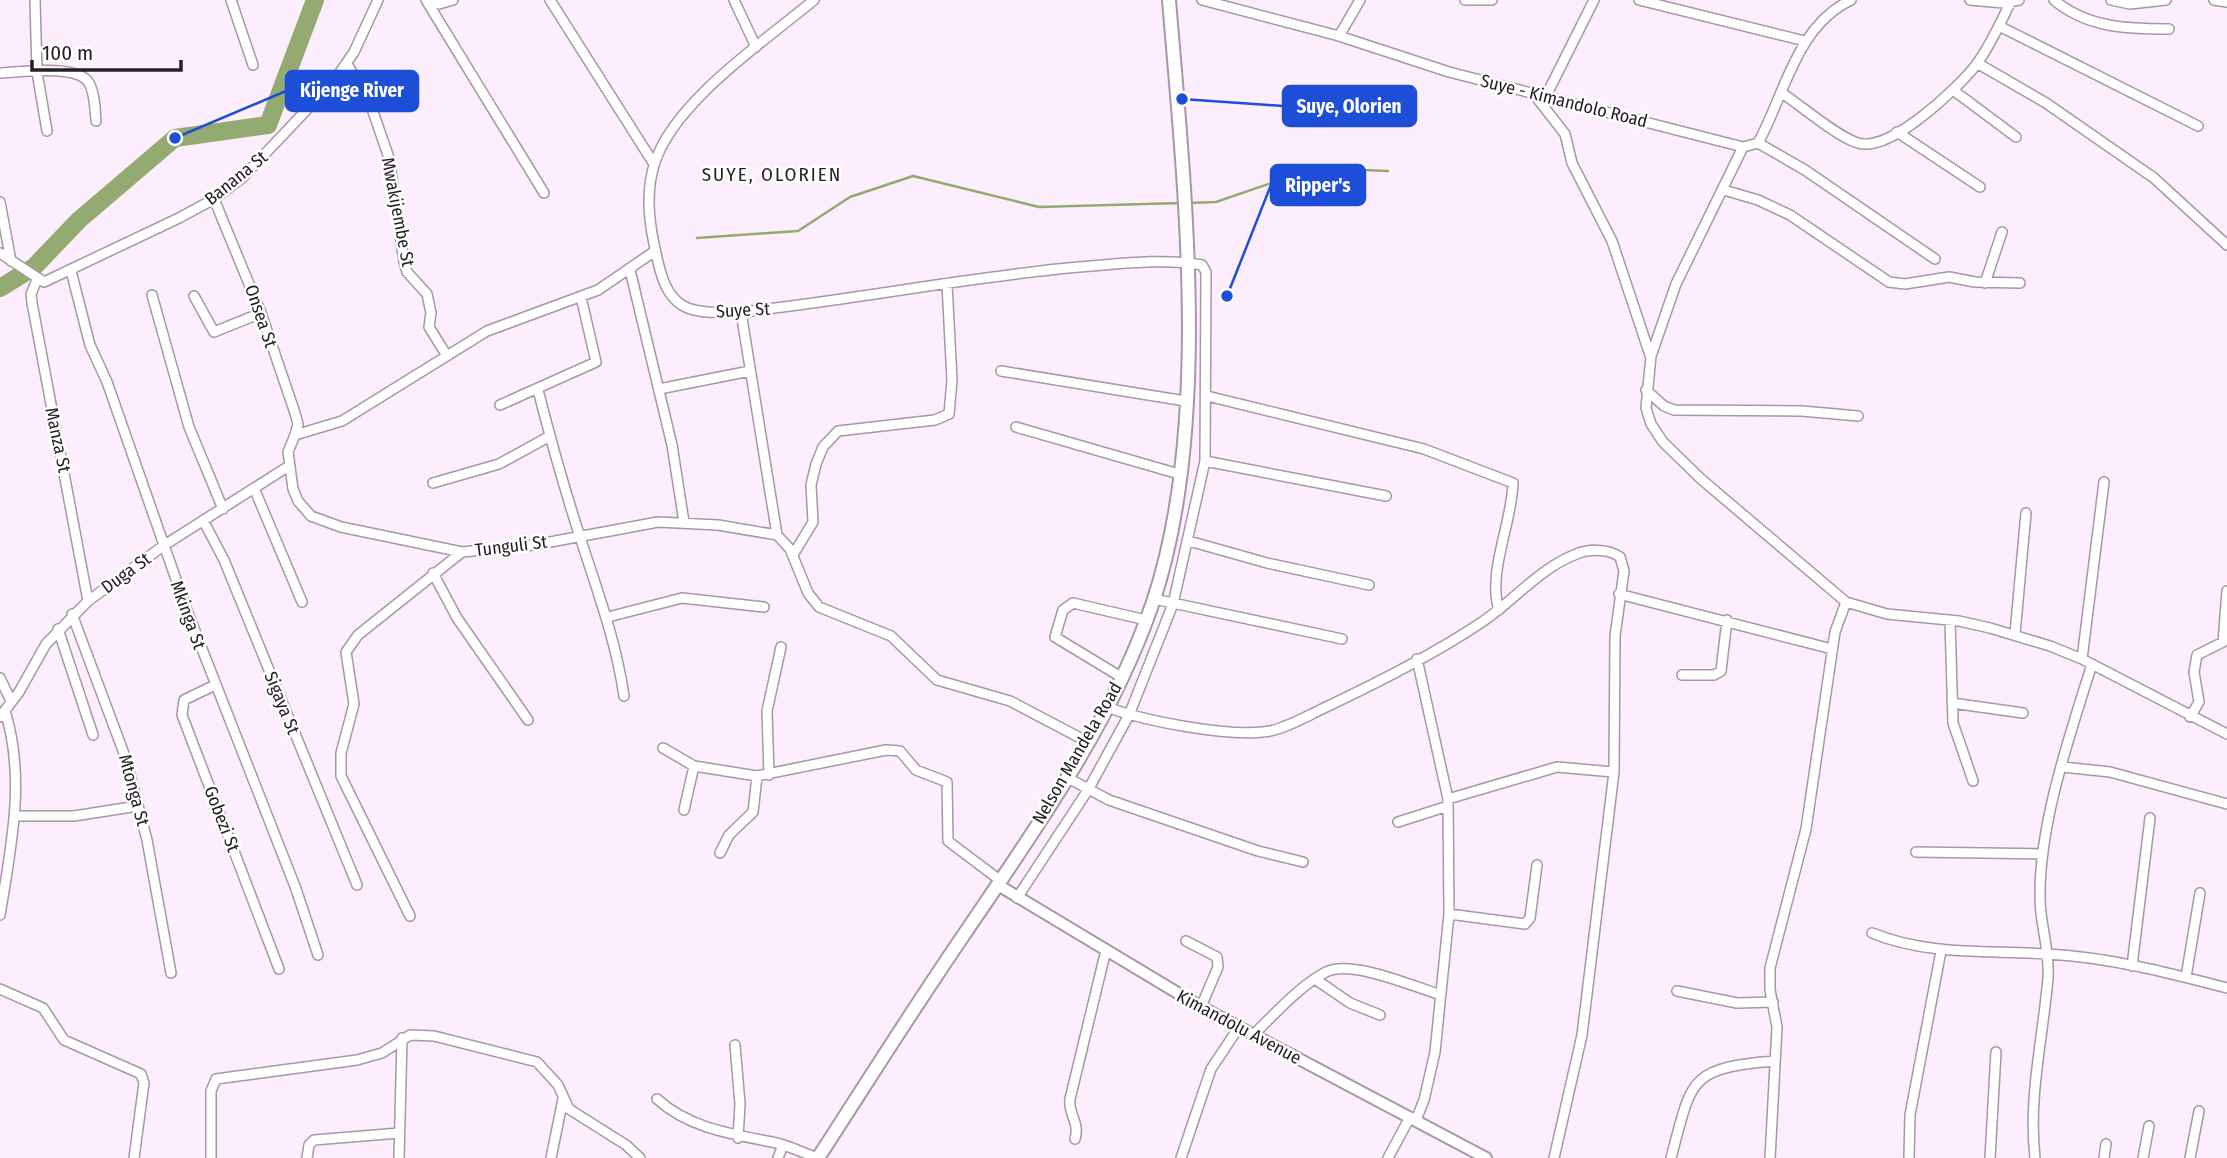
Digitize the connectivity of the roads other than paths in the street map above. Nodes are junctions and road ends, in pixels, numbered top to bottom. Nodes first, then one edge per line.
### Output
1 (35, 0) edge
2 (231, 0) edge
3 (379, 0) edge
4 (427, 0) edge
5 (453, 0) edge
6 (550, 0) edge
7 (734, 0) edge
8 (814, 0) edge
9 (1169, 0) edge
10 (1202, 0) edge
11 (1360, 0) edge
12 (1465, 0) edge
13 (1492, 0) edge
14 (1594, 0) edge
15 (1639, 0) edge
16 (1851, 0) edge
17 (1970, 0) edge
18 (2054, 0) edge
19 (2111, 0) edge
20 (2166, 0) edge
21 (2214, 0) edge
22 (2015, 2) edge
23 (2227, 2) edge
24 (1999, 26) junction
25 (2169, 29) dead end
26 (1339, 36) junction
27 (1805, 41) junction
28 (755, 47) junction
29 (1977, 63) junction
30 (347, 64) junction
31 (253, 65) dead end
32 (37, 72) junction
33 (0, 73) edge
34 (1952, 90) junction
35 (1531, 92) junction
36 (1782, 93) junction
37 (1546, 96) junction
38 (96, 121) dead end
39 (2198, 127) dead end
40 (47, 131) dead end
41 (1898, 132) junction
42 (2016, 137) dead end
43 (1758, 143) junction
44 (1743, 148) junction
45 (654, 164) junction
46 (1980, 187) dead end
47 (1724, 190) junction
48 (544, 193) dead end
49 (214, 199) junction
50 (0, 202) edge
51 (2002, 232) dead end
52 (2227, 245) edge
53 (655, 251) junction
54 (0, 253) edge
55 (1935, 259) dead end
56 (1185, 262) junction
57 (15, 264) junction
58 (630, 270) junction
59 (71, 271) junction
60 (35, 278) junction
61 (1985, 283) junction
62 (2020, 283) dead end
63 (947, 284) junction
64 (152, 295) dead end
65 (194, 296) dead end
66 (582, 297) junction
67 (741, 312) junction
68 (261, 313) junction
69 (447, 356) junction
70 (1651, 356) junction
71 (750, 371) junction
72 (1001, 371) dead end
73 (659, 389) junction
74 (538, 390) junction
75 (1646, 390) junction
76 (1207, 396) junction
77 (1185, 401) junction
78 (500, 405) dead end
79 (1858, 416) dead end
80 (1016, 427) dead end
81 (295, 435) junction
82 (550, 436) junction
83 (1205, 461) junction
84 (289, 466) junction
85 (1179, 474) junction
86 (2105, 482) dead end
87 (433, 483) dead end
88 (254, 488) junction
89 (1386, 496) dead end
90 (223, 509) junction
91 (2026, 513) dead end
92 (204, 522) junction
93 (684, 522) junction
94 (777, 535) junction
95 (580, 537) junction
96 (1189, 541) junction
97 (163, 546) junction
98 (462, 552) junction
99 (793, 555) junction
100 (433, 573) junction
101 (1369, 584) dead end
102 (2227, 591) edge
103 (1619, 594) junction
104 (1154, 599) junction
105 (88, 601) junction
106 (302, 602) dead end
107 (1846, 602) junction
108 (1173, 604) junction
109 (764, 607) dead end
110 (1499, 610) junction
111 (72, 614) junction
112 (608, 617) junction
113 (1146, 620) junction
114 (1727, 620) junction
115 (1950, 620) junction
116 (58, 629) junction
117 (2015, 635) junction
118 (1342, 639) dead end
119 (781, 648) dead end
120 (1832, 649) junction
121 (1417, 659) junction
122 (2082, 659) junction
123 (2092, 664) junction
124 (1682, 676) dead end
125 (1121, 677) junction
126 (0, 678) edge
127 (215, 685) junction
128 (624, 696) dead end
129 (11, 701) junction
130 (1952, 703) junction
131 (1107, 707) junction
132 (2023, 713) dead end
133 (2, 714) edge
134 (1129, 715) junction
135 (2190, 717) junction
136 (528, 720) dead end
137 (2227, 734) edge
138 (93, 735) dead end
139 (1088, 742) junction
140 (663, 748) dead end
141 (694, 766) junction
142 (2063, 767) junction
143 (1614, 772) junction
144 (769, 775) junction
145 (757, 776) junction
146 (1066, 777) junction
147 (1973, 781) dead end
148 (1088, 790) junction
149 (1448, 803) junction
150 (2227, 804) edge
151 (138, 806) junction
152 (684, 810) dead end
153 (15, 816) junction
154 (2150, 818) dead end
155 (1398, 822) dead end
156 (1916, 852) dead end
157 (720, 853) dead end
158 (2043, 854) junction
159 (1303, 862) dead end
160 (1536, 865) dead end
161 (999, 883) junction
162 (358, 885) dead end
163 (2200, 893) dead end
164 (1017, 898) junction
165 (1449, 914) junction
166 (0, 915) edge
167 (410, 916) dead end
168 (1872, 933) dead end
169 (1186, 941) dead end
170 (1106, 950) junction
171 (1941, 951) junction
172 (2048, 954) junction
173 (318, 955) dead end
174 (2132, 966) junction
175 (279, 969) dead end
176 (171, 973) dead end
177 (2186, 977) junction
178 (1315, 979) junction
179 (2227, 988) edge
180 (0, 989) edge
181 (1677, 991) dead end
182 (1441, 995) junction
183 (1773, 1002) junction
184 (1200, 1007) junction
185 (1380, 1015) dead end
186 (1239, 1027) junction
187 (1252, 1036) junction
188 (402, 1038) junction
189 (735, 1045) dead end
190 (1996, 1052) dead end
191 (1774, 1061) junction
192 (657, 1098) dead end
193 (563, 1099) junction
194 (2199, 1111) dead end
195 (1413, 1119) junction
196 (2149, 1126) dead end
197 (399, 1133) junction
198 (738, 1138) junction
199 (1075, 1139) dead end
200 (2106, 1144) dead end
201 (783, 1146) junction
202 (1463, 1152) edge
203 (134, 1158) edge
204 (211, 1158) edge
205 (307, 1158) edge
206 (398, 1158) edge
207 (551, 1158) edge
208 (640, 1158) edge
209 (778, 1158) edge
210 (818, 1158) edge
211 (1181, 1158) edge
212 (1388, 1158) edge
213 (1486, 1158) edge
214 (1554, 1158) edge
215 (1671, 1158) edge
216 (1770, 1158) edge
217 (1909, 1158) edge
218 (1990, 1158) edge
219 (2035, 1158) edge
220 (2104, 1158) edge
221 (2143, 1158) edge
222 (2190, 1158) edge

1 - 32 street
2 - 31 street
3 - 30 street, Banana St
4 - 5 street
4 - 48 street
6 - 45 street
7 - 28 street
8 - 28 street, Suye St
9 - 56 main road, Nelson Mandela Road
10 - 26 street, Suye - Kimandolo Road
11 - 26 street
12 - 13 street
14 - 37 street
15 - 27 street
16 - 27 street
17 - 22 street
18 - 25 street
19 - 20 street
21 - 23 street
22 - 24 street
24 - 29 street
24 - 39 street
26 - 35 street, Suye - Kimandolo Road
27 - 36 street
28 - 45 street, Suye St
29 - 34 street
29 - 52 street
30 - 49 street, Banana St
30 - 69 street, Mwakijembe St
32 - 33 street
32 - 38 street
32 - 40 street
34 - 41 street
34 - 42 street
35 - 37 street, Suye - Kimandolo Road
35 - 70 street
36 - 41 street
36 - 43 street
37 - 44 street, Suye - Kimandolo Road
41 - 46 street
43 - 44 street
43 - 55 street
44 - 47 street
45 - 53 street, Suye St
47 - 61 street
47 - 70 street
49 - 59 street, Banana St
49 - 68 street, Onsea St
50 - 57 street
51 - 61 street
53 - 58 street
53 - 67 street, Suye St
54 - 57 street
56 - 63 street, Suye St
56 - 76 street
56 - 77 main road, Nelson Mandela Road
57 - 60 street
58 - 66 street
58 - 73 street
59 - 60 street, Banana St
59 - 97 street, Mkinga St
60 - 105 street, Manza St
61 - 62 street
63 - 67 street, Suye St
63 - 99 street
64 - 90 street
65 - 68 street
66 - 69 street
66 - 74 street
67 - 71 street
68 - 81 street, Onsea St
69 - 81 street
70 - 75 street
71 - 73 street
71 - 94 street
72 - 77 street
73 - 93 street
74 - 78 street
74 - 82 street
75 - 79 street
75 - 107 street
76 - 83 street
76 - 110 street
77 - 85 main road, Nelson Mandela Road
80 - 85 street
81 - 84 street, Tunguli St
82 - 87 street
82 - 95 street
83 - 89 street
83 - 96 street
84 - 88 street, Duga St
84 - 98 street, Tunguli St
85 - 104 main road, Nelson Mandela Road
86 - 122 street
88 - 90 street, Duga St
88 - 106 street
90 - 92 street, Duga St
91 - 117 street
92 - 97 street, Duga St
92 - 162 street, Sigaya St
93 - 94 street, Tunguli St
93 - 95 street, Tunguli St
94 - 99 street
95 - 98 street, Tunguli St
95 - 112 street
96 - 101 street
96 - 108 street
97 - 105 street, Duga St
97 - 127 street, Mkinga St
98 - 100 street
99 - 139 street
100 - 136 street
100 - 167 street
102 - 135 street
103 - 110 street
103 - 114 street
103 - 143 street
104 - 108 street
104 - 113 main road, Nelson Mandela Road
105 - 111 street, Duga St
107 - 115 street
107 - 120 street
108 - 118 street
108 - 134 street
109 - 112 street
110 - 121 street
111 - 116 street, Duga St
111 - 151 street, Mtonga St
112 - 128 street
113 - 125 main road, Nelson Mandela Road
113 - 125 street
114 - 120 street
114 - 124 street
115 - 117 street
115 - 130 street
116 - 129 street, Duga St
116 - 138 street
117 - 122 street
119 - 144 street
120 - 183 street
121 - 134 street
121 - 149 street
122 - 123 street
123 - 135 street
123 - 142 street
125 - 131 main road, Nelson Mandela Road
126 - 129 street
127 - 173 street, Mkinga St
127 - 175 street, Gobezi St
129 - 133 street, Duga St
130 - 132 street
130 - 147 street
131 - 134 street
131 - 139 main road, Nelson Mandela Road
133 - 153 street
134 - 148 street
135 - 137 street
139 - 146 main road, Nelson Mandela Road
140 - 141 street
141 - 145 street
141 - 152 street
142 - 150 street
142 - 158 street
143 - 149 street
143 - 214 street
144 - 145 street
144 - 161 street
145 - 157 street
146 - 148 street
146 - 161 main road, Nelson Mandela Road
148 - 159 street
148 - 164 street
149 - 155 street
149 - 165 street
151 - 153 street
151 - 176 street, Mtonga St
153 - 166 street
154 - 174 street
156 - 158 street
158 - 172 street
160 - 165 street
161 - 164 street, Kimandolu Avenue
161 - 210 main road, Nelson Mandela Road
163 - 177 street
164 - 170 street, Kimandolu Avenue
165 - 182 street
168 - 171 street
169 - 184 street
170 - 184 street, Kimandolu Avenue
170 - 199 street
171 - 172 street
171 - 217 street
172 - 174 street
172 - 219 street
174 - 177 street
177 - 179 street
178 - 182 street
178 - 185 street
178 - 187 street
180 - 203 street
181 - 183 street
182 - 195 street
183 - 191 street
184 - 186 street, Kimandolu Avenue
186 - 187 street, Kimandolu Avenue
186 - 211 street
187 - 195 street, Kimandolu Avenue
188 - 193 street
188 - 197 street
188 - 204 street
189 - 198 street
190 - 218 street
191 - 215 street
191 - 216 street
192 - 198 street
193 - 207 street
193 - 208 street
194 - 222 street
195 - 202 street, Kimandolu Avenue
195 - 212 street
196 - 221 street
197 - 205 street
197 - 206 street
198 - 201 street
200 - 220 street
201 - 209 street
201 - 210 street
202 - 213 street, Kimandolu Avenue

